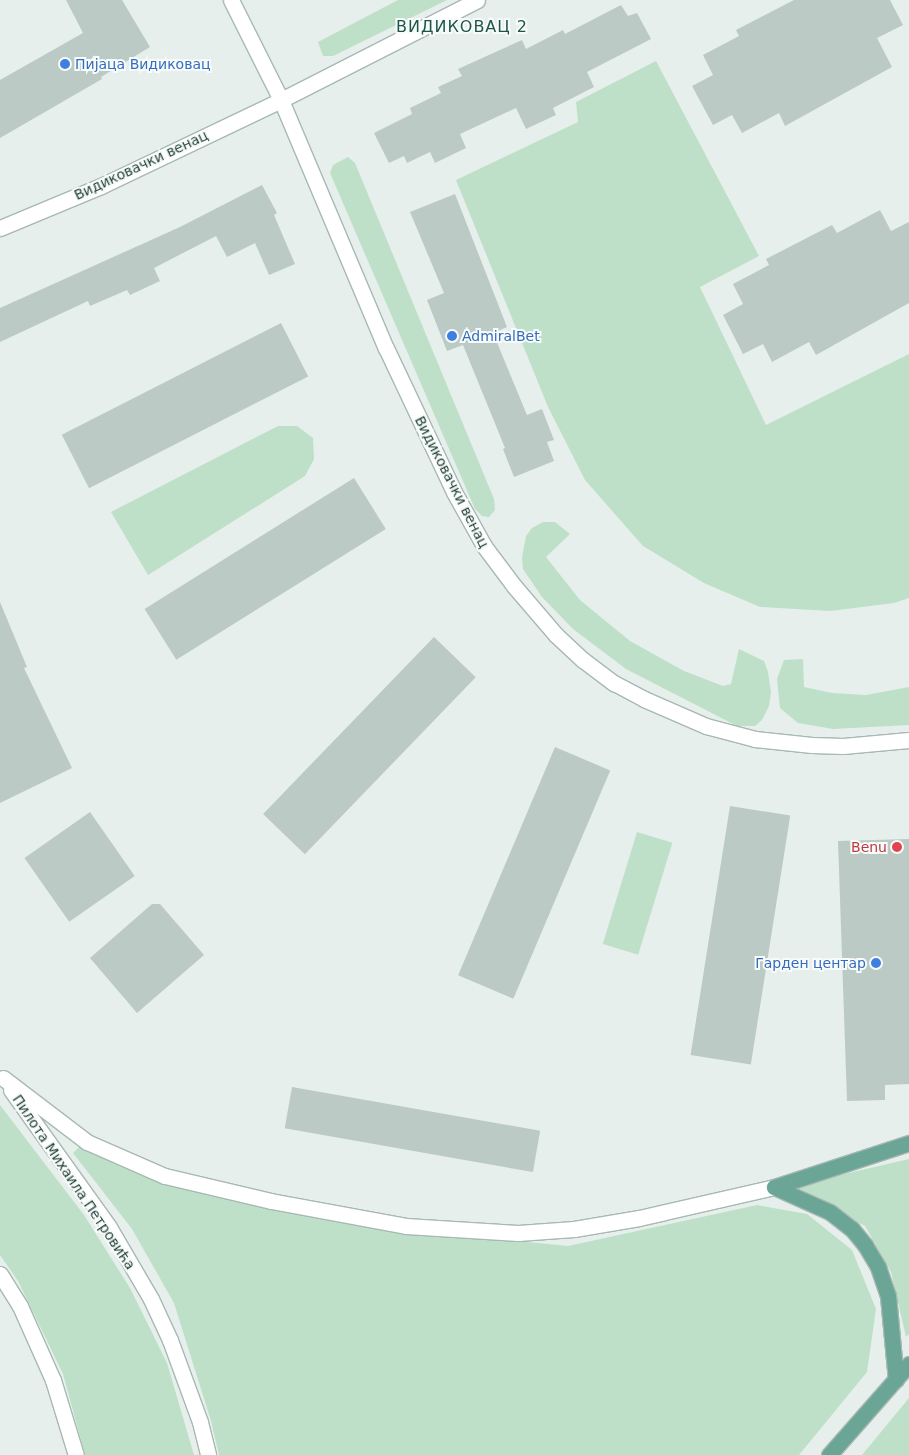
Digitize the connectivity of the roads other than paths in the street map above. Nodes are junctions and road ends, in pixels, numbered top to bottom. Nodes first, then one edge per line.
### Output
1 (231, 0) edge
2 (477, 0) edge
3 (281, 100) junction
4 (0, 228) edge
5 (909, 740) edge
6 (1, 1076) edge
7 (909, 1143) edge
8 (774, 1187) junction
9 (0, 1274) edge
10 (909, 1364) edge
11 (896, 1380) junction
12 (76, 1455) edge
13 (208, 1455) edge
14 (829, 1455) edge

1 - 3 street, Видиковачки венац
2 - 3 street, Видиковачки венац
3 - 4 street, Видиковачки венац
3 - 5 street, Видиковачки венац
6 - 8 street, Пилота Михаила Петровића
6 - 13 street, Пилота Михаила Петровића
7 - 8 main road
8 - 11 main road
9 - 12 street
10 - 11 main road
11 - 14 main road

